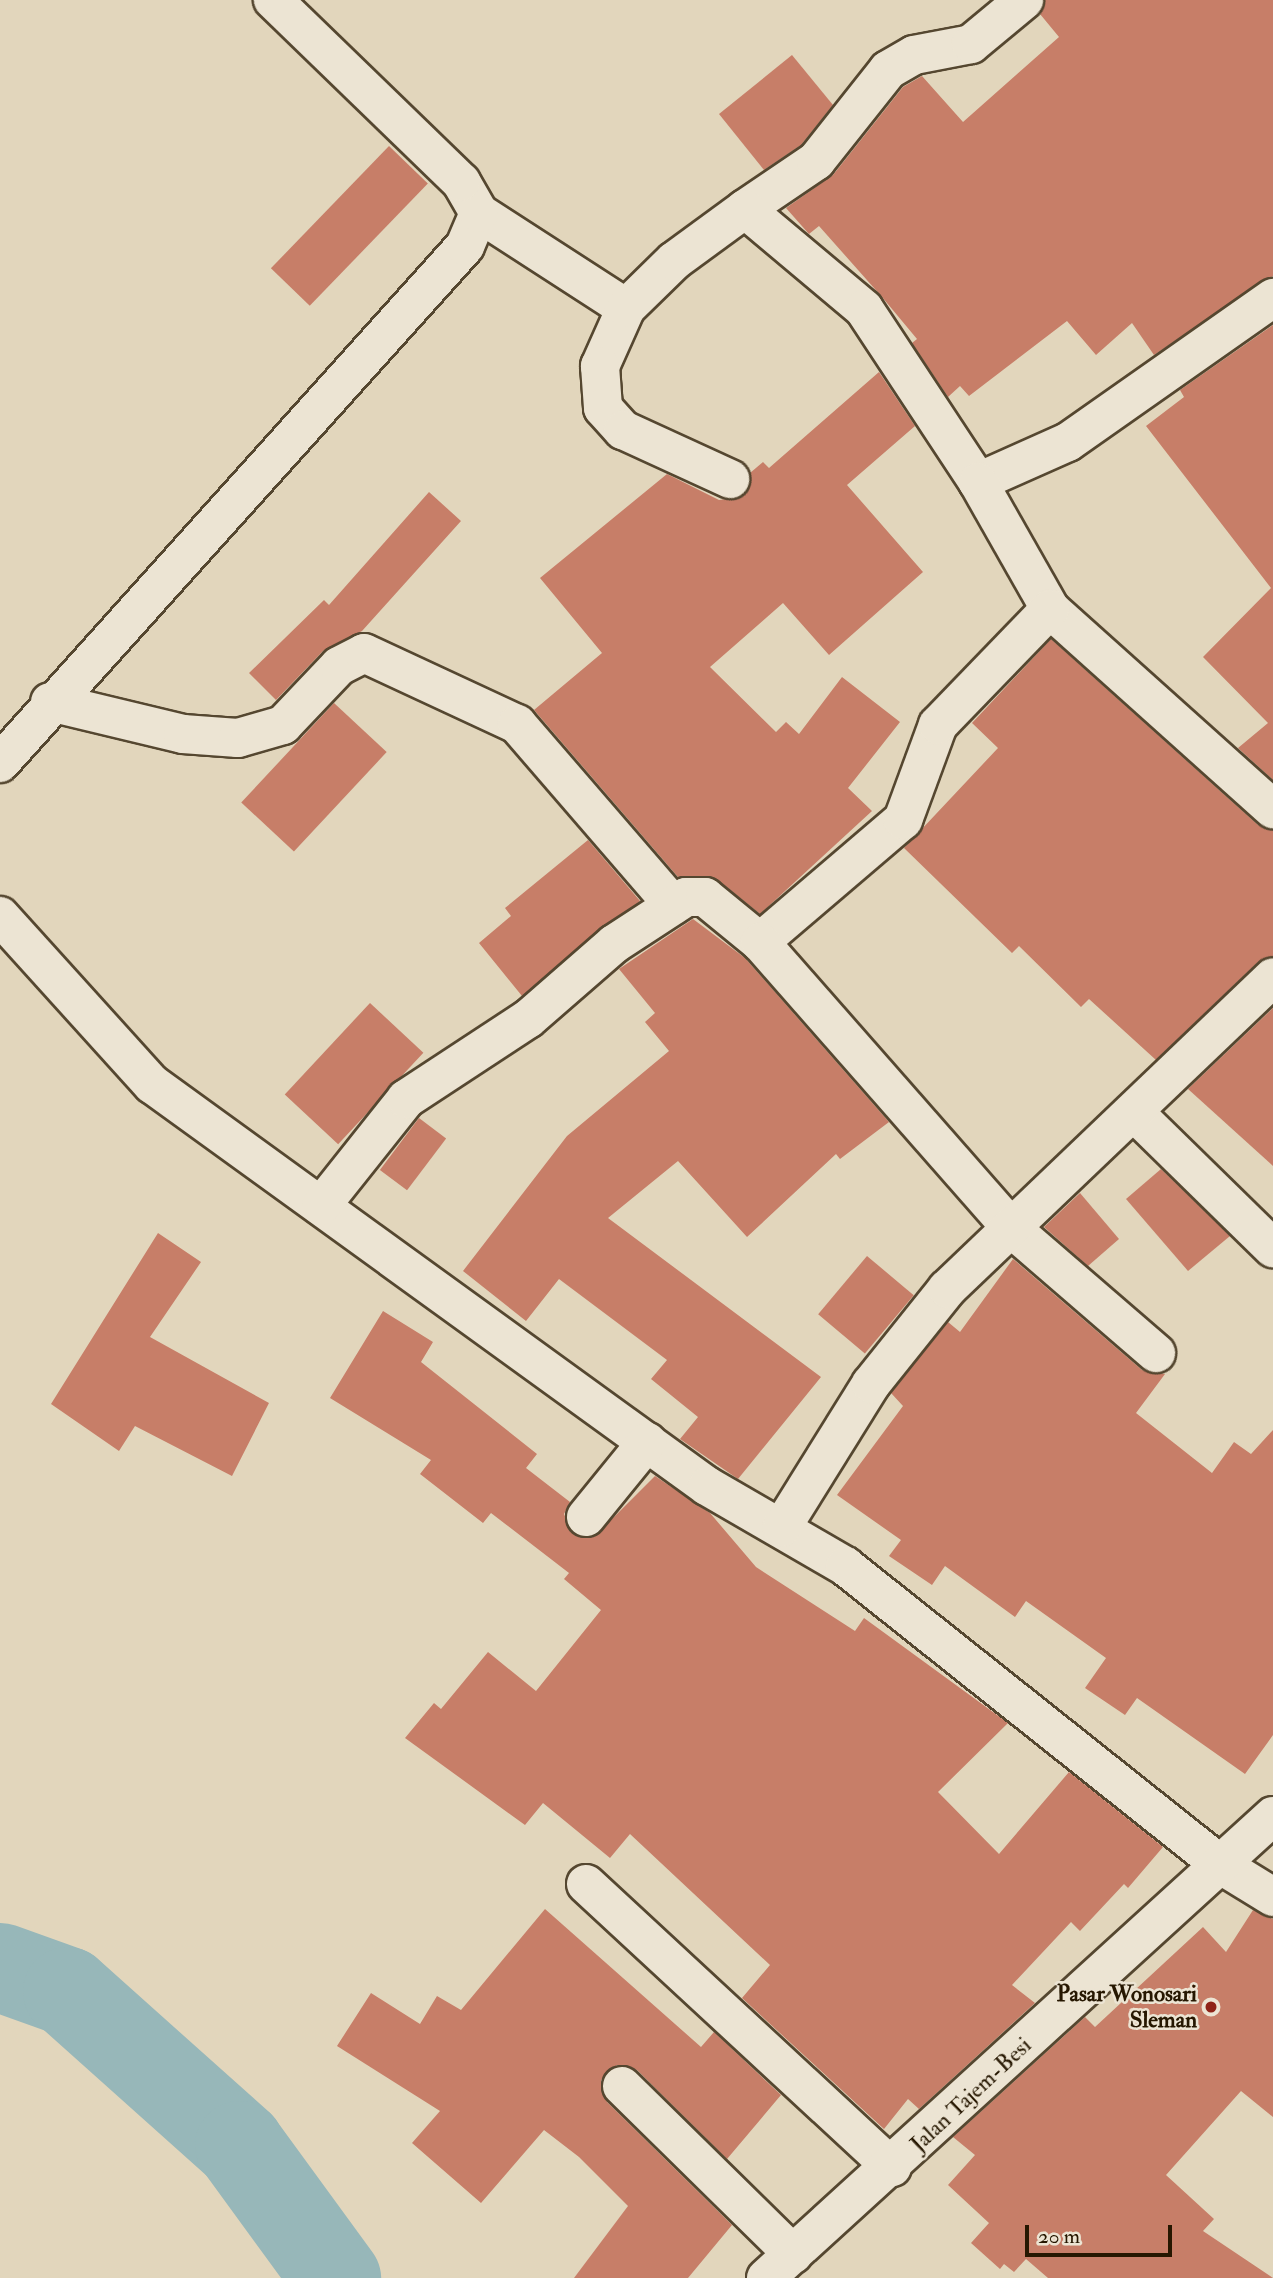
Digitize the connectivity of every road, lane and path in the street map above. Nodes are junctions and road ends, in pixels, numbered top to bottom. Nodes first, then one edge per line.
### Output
1 (273, 0) edge
2 (1024, 0) edge
3 (745, 209) junction
4 (479, 213) junction
5 (1273, 298) edge
6 (626, 308) junction
7 (730, 479) dead end
8 (978, 482) junction
9 (1050, 609) junction
10 (50, 702) junction
11 (0, 763) edge
12 (1273, 809) edge
13 (673, 905) junction
14 (0, 916) edge
15 (760, 942) junction
16 (1273, 978) edge
17 (1136, 1114) junction
18 (321, 1206) junction
19 (1010, 1227) junction
20 (1273, 1248) edge
21 (1156, 1353) dead end
22 (647, 1442) junction
23 (586, 1517) dead end
24 (782, 1527) junction
25 (1273, 1816) edge
26 (1221, 1865) junction
27 (586, 1884) dead end
28 (1273, 1897) edge
29 (622, 2087) dead end
30 (892, 2168) junction
31 (780, 2266) edge

1 - 4 street
2 - 3 street
3 - 6 street
3 - 8 street
4 - 6 street
4 - 10 street
5 - 8 street
6 - 7 street
8 - 9 street
9 - 12 street
9 - 15 street
10 - 11 street
10 - 13 street
13 - 15 street
13 - 18 street
14 - 18 street
15 - 19 street
16 - 17 street
17 - 19 street
17 - 20 street
18 - 22 street
19 - 21 street
19 - 24 street
22 - 23 street
22 - 24 street
24 - 26 street
25 - 26 street, Jalan Tajem-Besi
26 - 28 street
26 - 30 street, Jalan Tajem-Besi
27 - 30 street
29 - 31 street
30 - 31 street, Jalan Tajem-Besi

